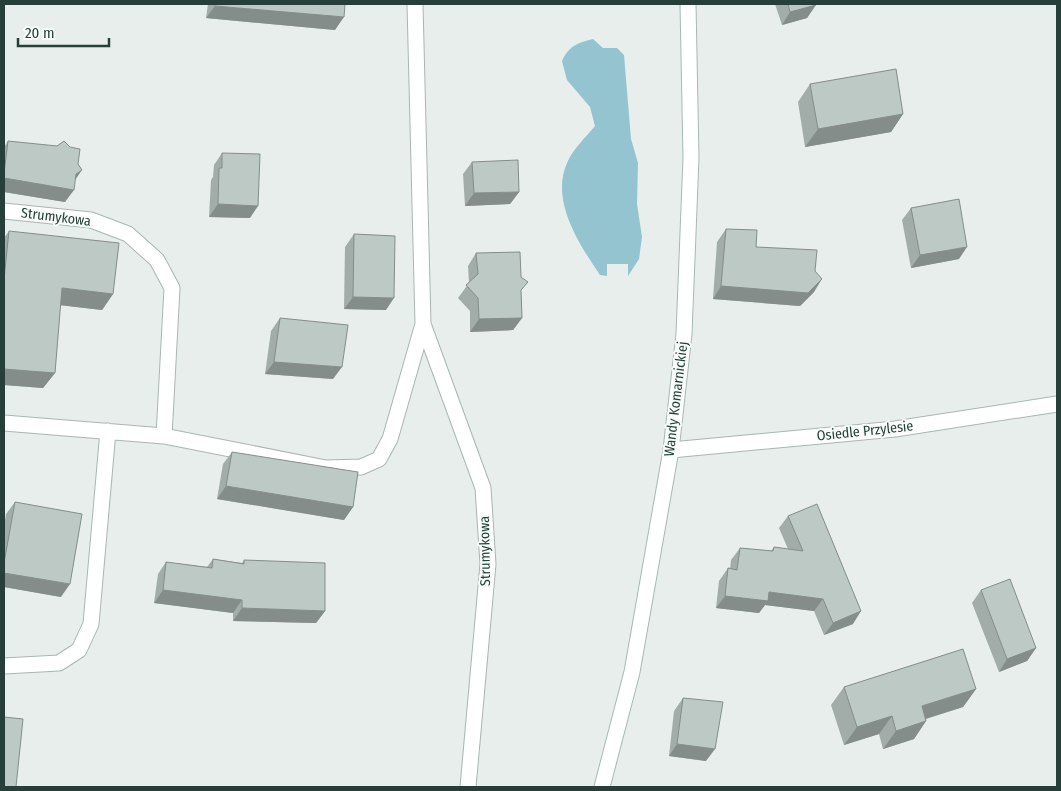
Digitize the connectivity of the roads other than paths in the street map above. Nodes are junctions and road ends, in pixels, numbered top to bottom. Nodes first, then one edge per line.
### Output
1 (415, 4) edge
2 (688, 4) edge
3 (4, 211) edge
4 (422, 324) junction
5 (1057, 404) edge
6 (4, 423) edge
7 (108, 431) junction
8 (164, 436) junction
9 (671, 450) junction
10 (4, 666) edge
11 (468, 787) edge
12 (602, 787) edge

1 - 4 street, Strumykowa
2 - 9 street, Wandy Komarnickiej
3 - 8 street, Strumykowa
4 - 8 street, Strumykowa
4 - 11 street, Strumykowa
5 - 9 street, Osiedle Przylesie
6 - 7 street, Strumykowa
7 - 8 street, Strumykowa
7 - 10 street
9 - 12 street, Wandy Komarnickiej

